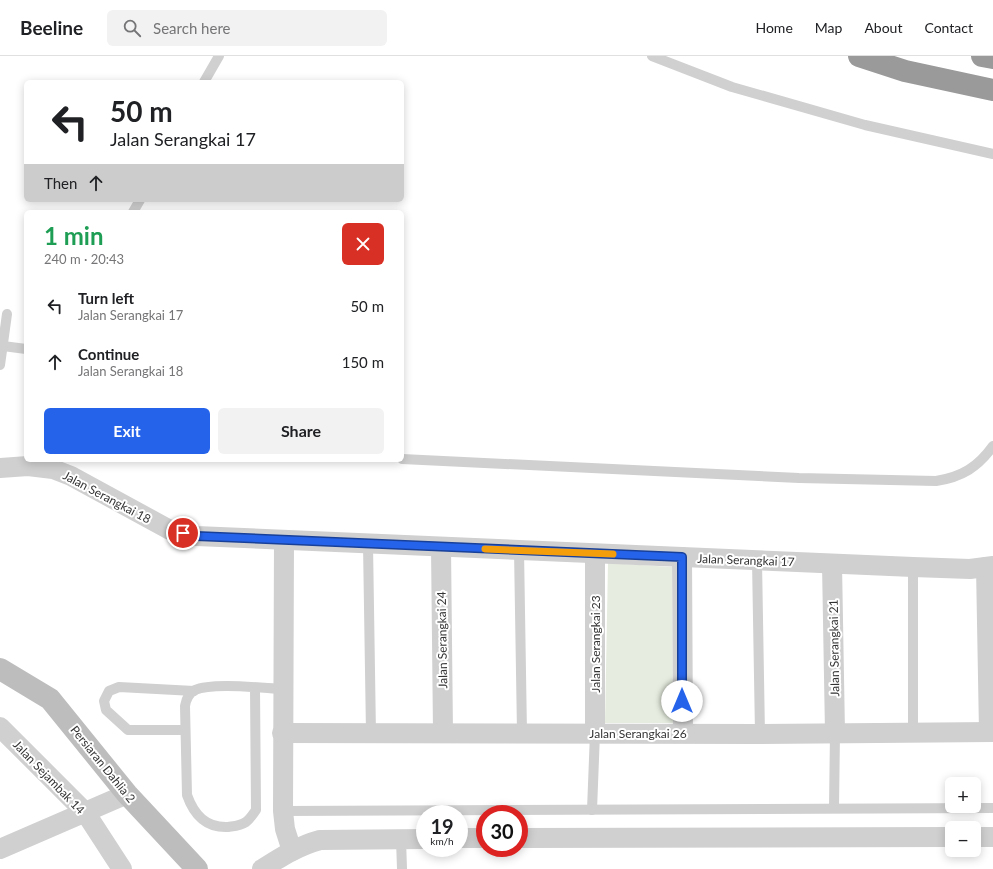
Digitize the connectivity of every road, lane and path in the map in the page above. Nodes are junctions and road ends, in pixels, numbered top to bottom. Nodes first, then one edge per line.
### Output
1 (218, 56) edge
2 (652, 56) edge
3 (860, 56) edge
4 (982, 56) edge
5 (993, 58) edge
6 (205, 80) edge
7 (993, 90) edge
8 (993, 154) edge
9 (7, 314) dead end
10 (3, 346) junction
11 (24, 349) edge
12 (0, 365) edge
13 (993, 446) edge
14 (404, 459) edge
15 (0, 468) edge
16 (284, 541) junction
17 (368, 544) junction
18 (441, 547) junction
19 (519, 550) junction
20 (594, 554) junction
21 (682, 557) junction
22 (757, 561) junction
23 (832, 564) junction
24 (990, 566) edge
25 (913, 567) junction
26 (0, 669) edge
27 (255, 688) junction
28 (282, 689) junction
29 (194, 691) junction
30 (0, 727) edge
31 (185, 730) junction
32 (913, 732) junction
33 (991, 732) edge
34 (282, 733) junction
35 (443, 733) junction
36 (522, 733) junction
37 (595, 733) junction
38 (683, 733) junction
39 (835, 733) junction
40 (371, 734) junction
41 (760, 734) junction
42 (127, 794) junction
43 (834, 808) junction
44 (993, 808) edge
45 (592, 810) junction
46 (283, 811) junction
47 (85, 812) junction
48 (945, 837) edge
49 (981, 837) edge
50 (993, 837) edge
51 (416, 838) edge
52 (528, 838) edge
53 (401, 839) junction
54 (0, 849) edge
55 (292, 851) junction
56 (122, 869) edge
57 (197, 869) edge
58 (262, 869) edge
59 (402, 869) edge

1 - 6 lane
2 - 8 lane
3 - 7 highway
4 - 5 highway
9 - 10 lane
10 - 11 lane
10 - 12 lane
13 - 14 lane
15 - 16 street, Jalan Serangkai 18
16 - 17 street, Jalan Serangkai 17
16 - 28 street
17 - 18 street, Jalan Serangkai 17
17 - 40 lane
18 - 19 street, Jalan Serangkai 17
18 - 35 street, Jalan Serangkai 24
19 - 20 street, Jalan Serangkai 17
19 - 36 lane
20 - 21 street, Jalan Serangkai 17
20 - 37 street, Jalan Serangkai 23
21 - 22 street, Jalan Serangkai 17
21 - 38 street
22 - 23 street, Jalan Serangkai 17
22 - 41 lane
23 - 25 street, Jalan Serangkai 17
23 - 39 street, Jalan Serangkai 21
24 - 25 street, Jalan Serangkai 17
24 - 33 street
25 - 32 lane
26 - 42 street, Persiaran Dahlia 2
27 - 28 lane
27 - 29 lane
27 - 31 lane
28 - 34 street
29 - 31 lane
29 - 31 lane
30 - 47 street, Jalan Sejambak 14
32 - 33 street, Jalan Serangkai 26
32 - 39 street, Jalan Serangkai 26
34 - 40 street, Jalan Serangkai 26
34 - 46 street
35 - 36 street, Jalan Serangkai 26
35 - 40 street, Jalan Serangkai 26
36 - 37 street, Jalan Serangkai 26
37 - 38 street, Jalan Serangkai 26
37 - 45 lane
38 - 41 street, Jalan Serangkai 26
39 - 41 street, Jalan Serangkai 26
39 - 43 lane
42 - 47 street
42 - 57 street, Persiaran Dahlia 2
43 - 44 lane
43 - 45 lane
45 - 46 lane
46 - 55 street
47 - 54 street
47 - 56 street, Jalan Sejambak 14
48 - 52 street
49 - 50 street
51 - 53 street
53 - 55 street
53 - 59 lane
55 - 58 street

